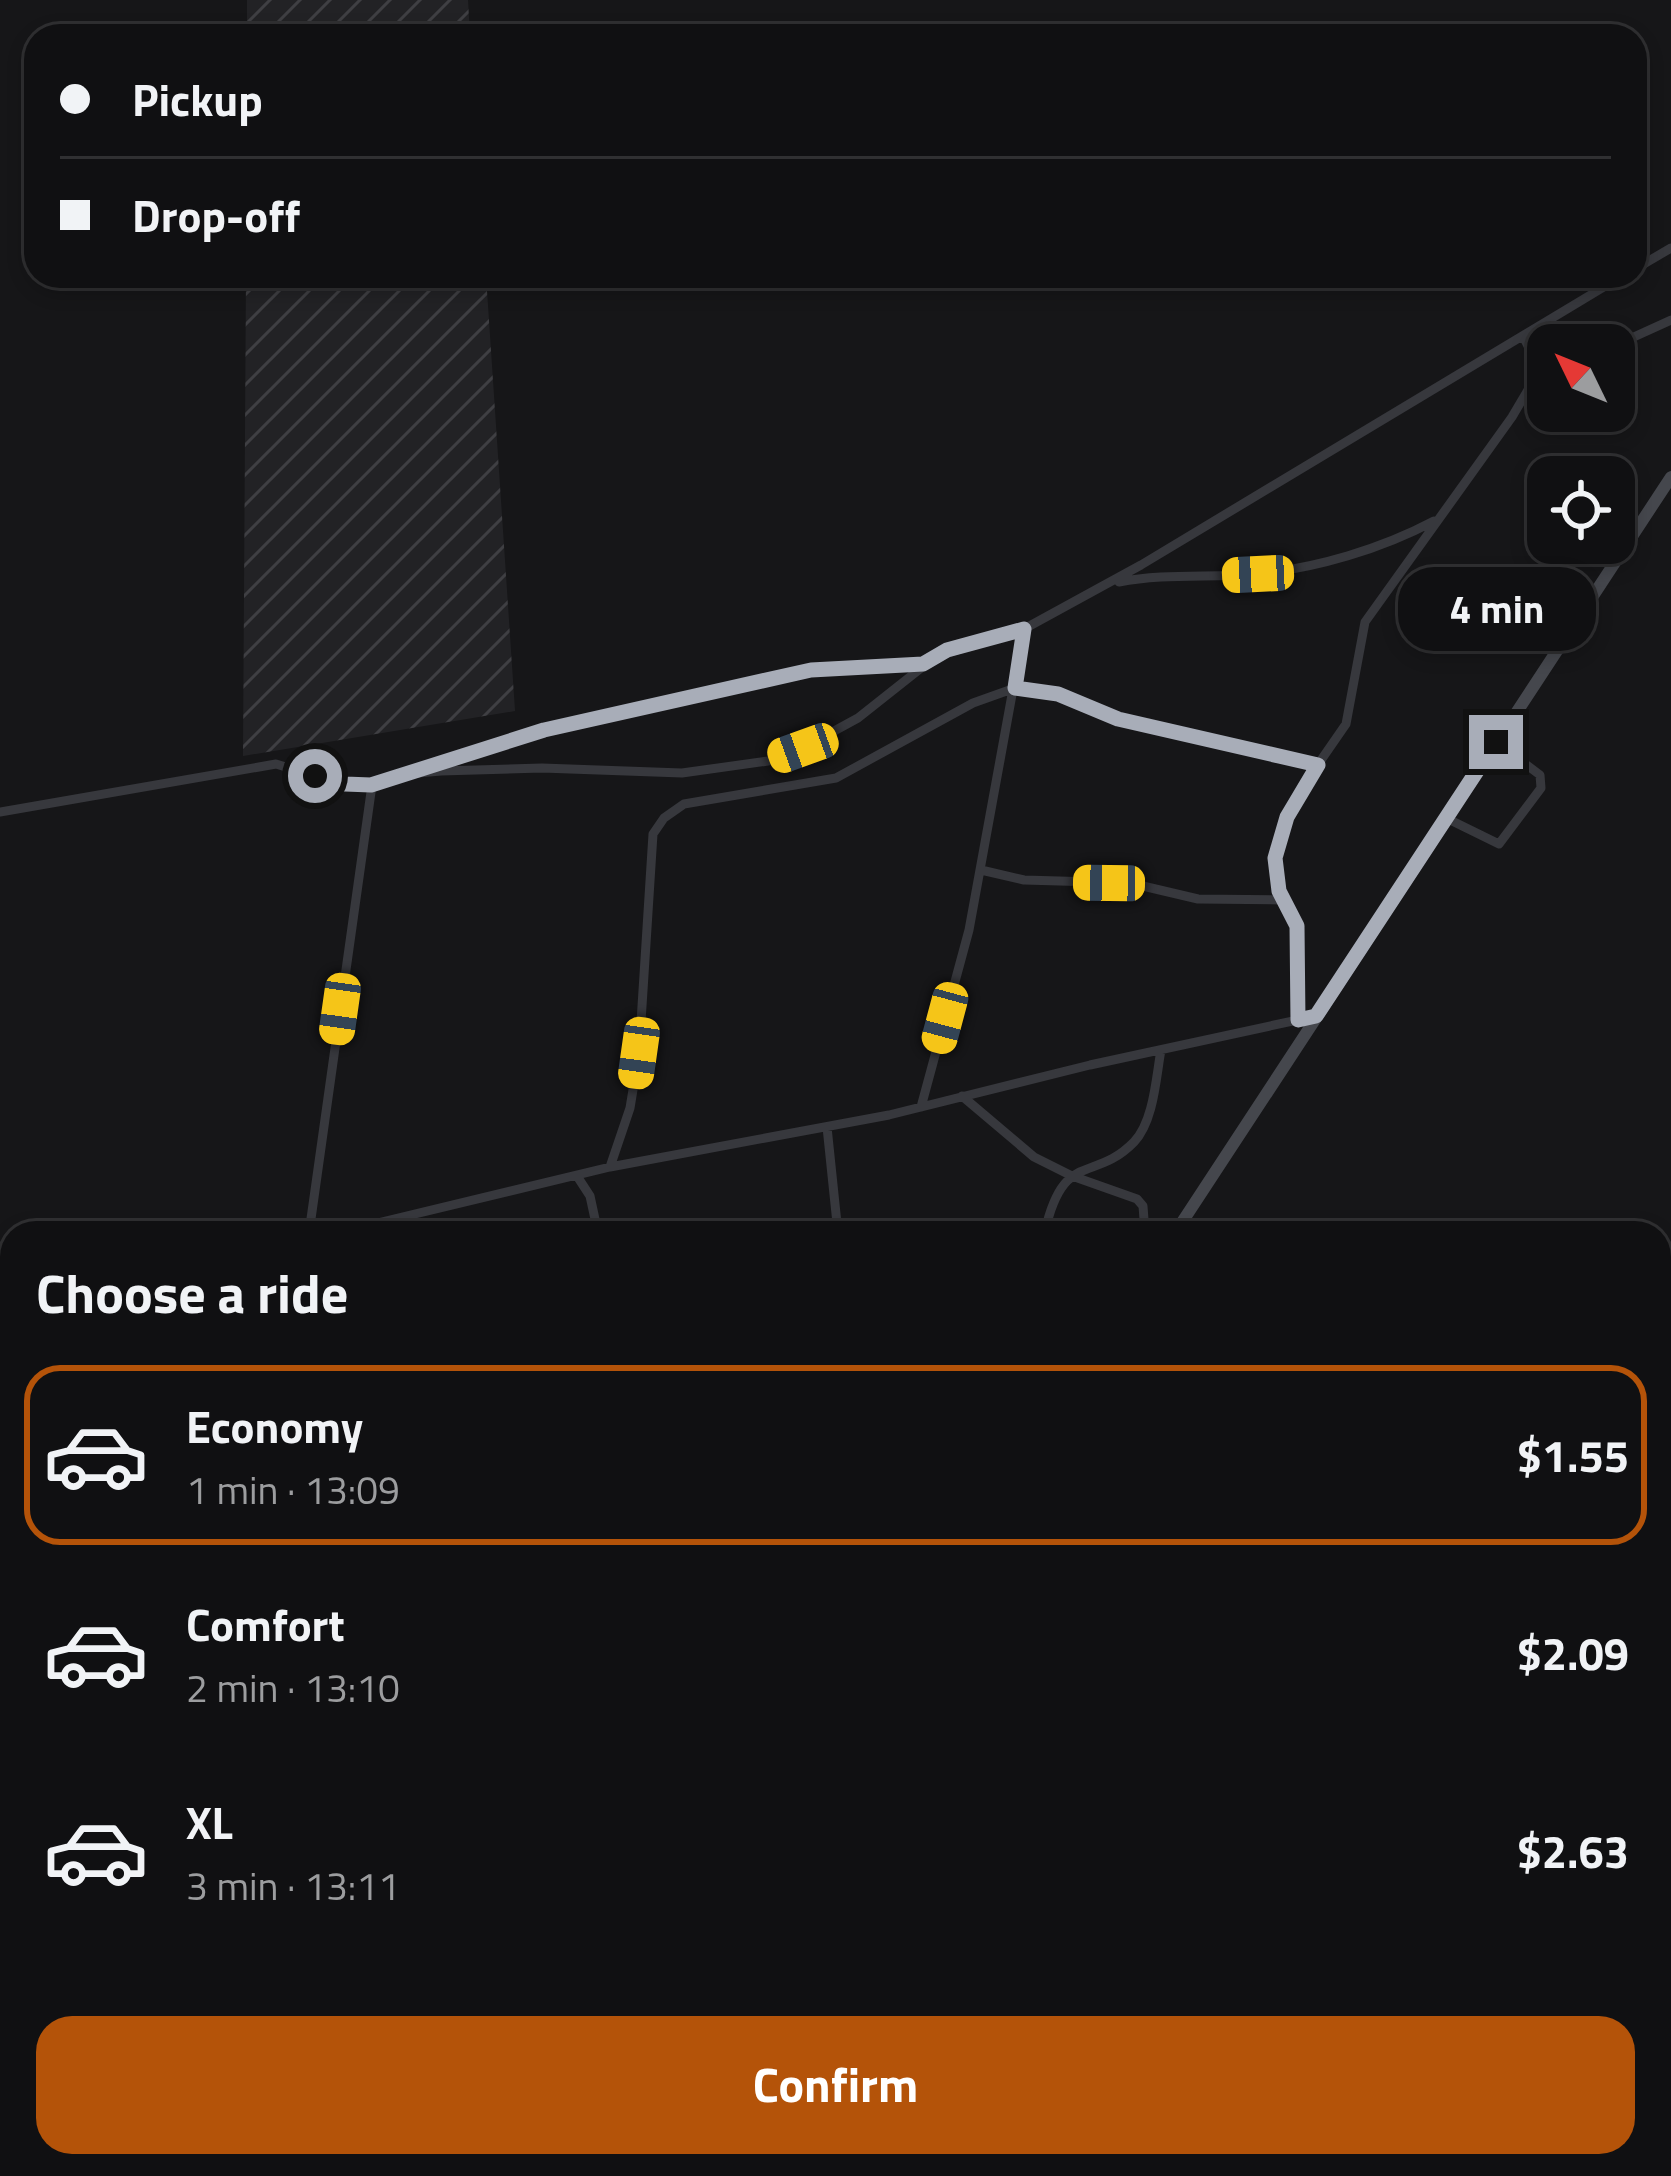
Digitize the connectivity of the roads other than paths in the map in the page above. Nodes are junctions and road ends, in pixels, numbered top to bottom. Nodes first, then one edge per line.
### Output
1 (1602, 288) edge
2 (1671, 320) edge
3 (1523, 336) junction
4 (1635, 336) edge
5 (1527, 344) edge
6 (1527, 391) edge
7 (1671, 477) edge
8 (1439, 518) junction
9 (1104, 586) junction
10 (1024, 629) junction
11 (923, 664) junction
12 (1015, 688) junction
13 (1496, 742) junction
14 (1318, 765) junction
15 (406, 774) junction
16 (371, 785) junction
17 (0, 812) edge
18 (1446, 818) junction
19 (981, 870) junction
20 (1283, 900) junction
21 (1316, 1016) junction
22 (1298, 1020) junction
23 (1161, 1050) junction
24 (962, 1096) junction
25 (921, 1107) junction
26 (827, 1127) junction
27 (610, 1167) junction
28 (578, 1175) junction
29 (1072, 1176) junction
30 (311, 1221) edge
31 (386, 1221) edge
32 (595, 1221) edge
33 (837, 1221) edge
34 (1048, 1221) edge
35 (1144, 1221) edge
36 (1183, 1221) edge

1 - 3 street
2 - 4 street
3 - 5 street
3 - 9 street
6 - 8 street
7 - 13 street
8 - 9 street
8 - 14 street
9 - 10 street
10 - 11 street
10 - 12 street
11 - 15 street
11 - 15 street
12 - 14 street
12 - 19 street
12 - 27 street
13 - 18 street
13 - 18 street
14 - 20 street
15 - 16 street
16 - 17 street
16 - 30 street
18 - 21 street
19 - 20 street
19 - 25 street
20 - 22 street
21 - 22 street
21 - 36 street
22 - 23 street
23 - 24 street
23 - 29 street
24 - 25 street
24 - 29 street
25 - 26 street
26 - 27 street
26 - 33 street
27 - 28 street
28 - 31 street
28 - 32 street
29 - 34 street
29 - 35 street

